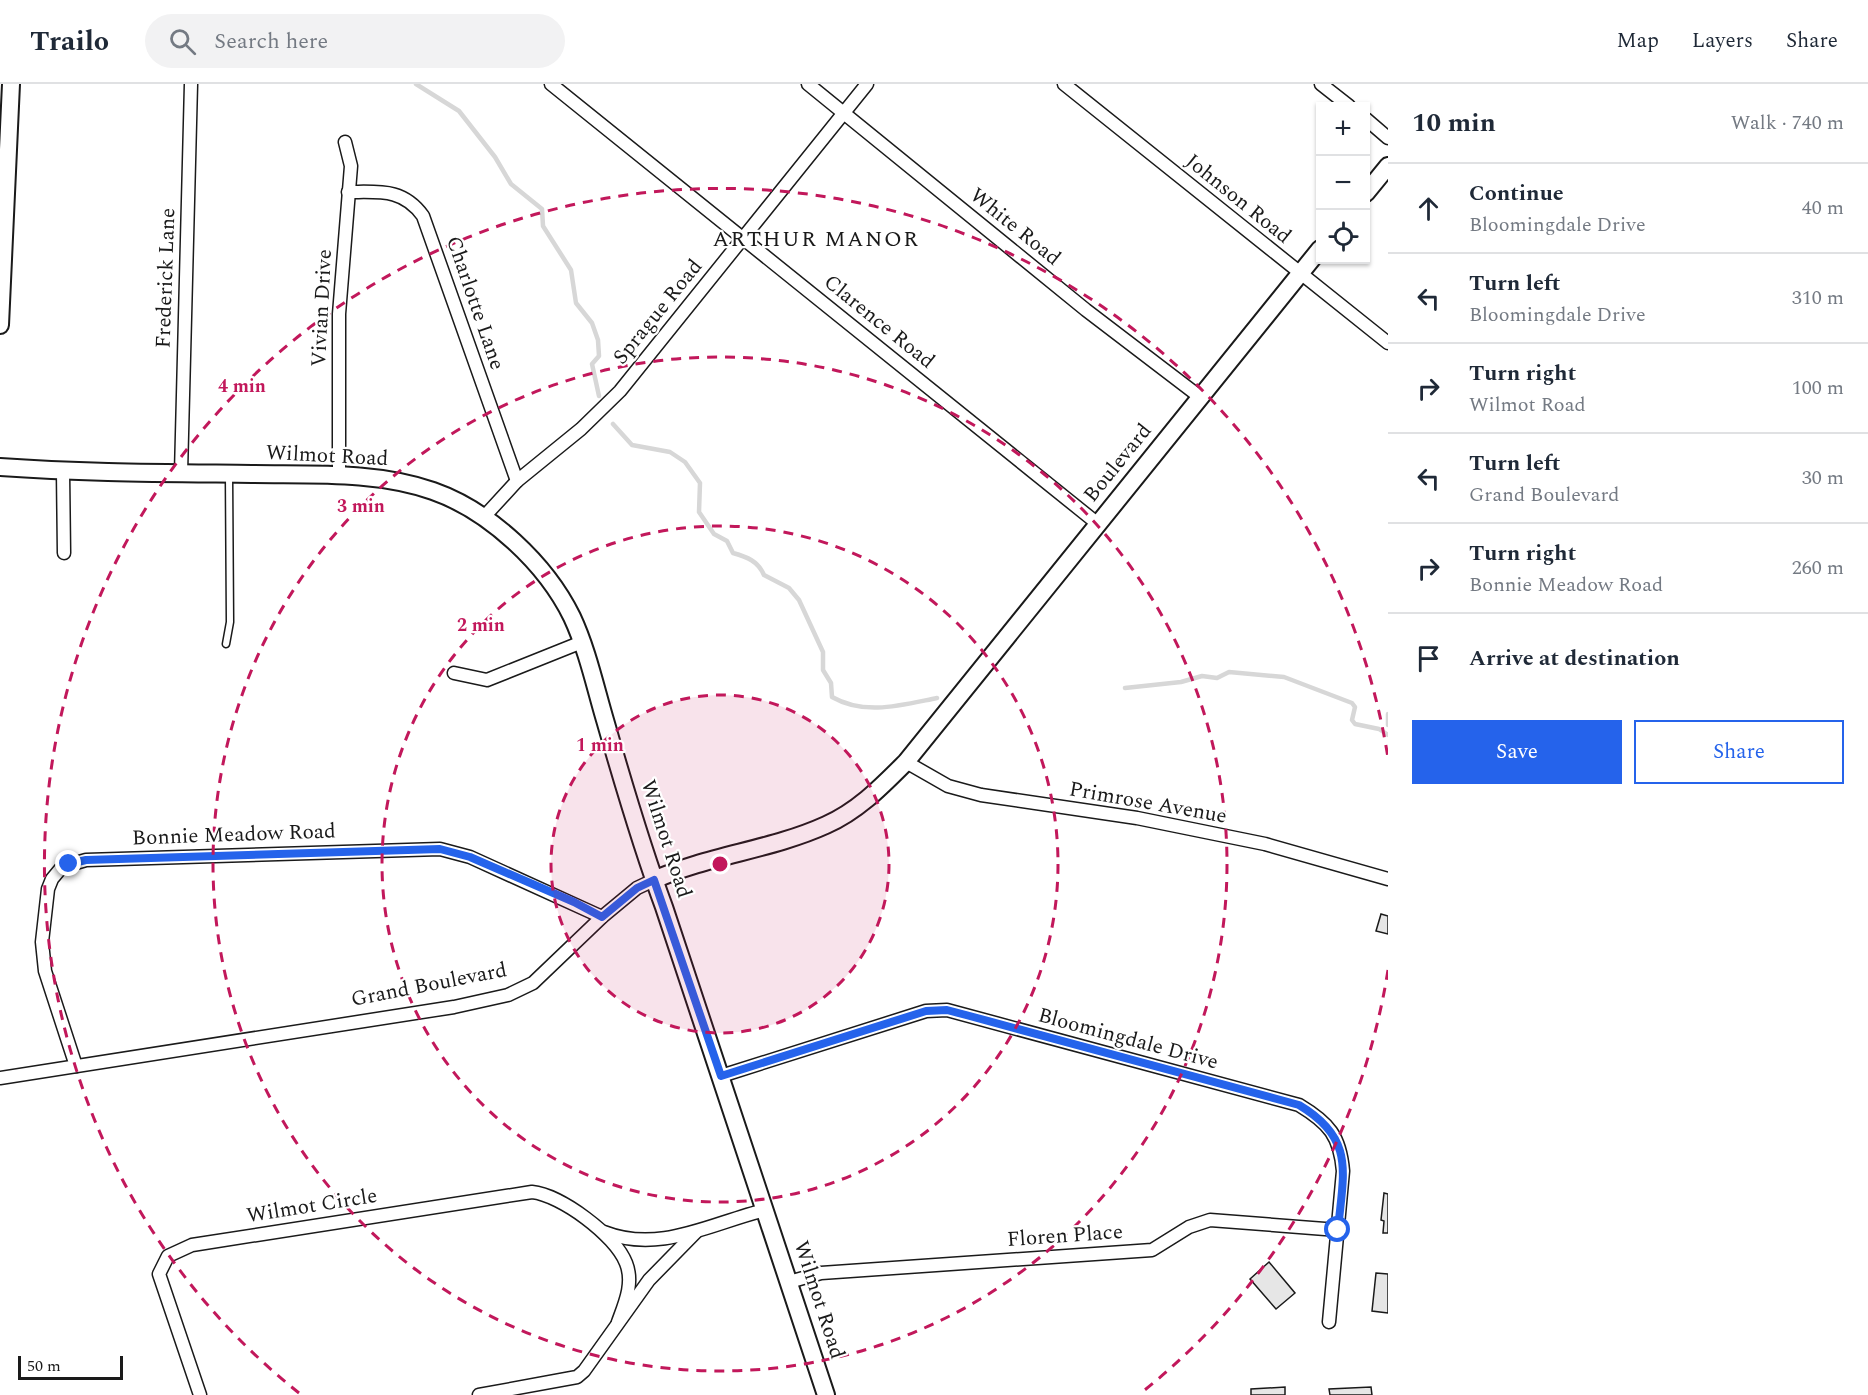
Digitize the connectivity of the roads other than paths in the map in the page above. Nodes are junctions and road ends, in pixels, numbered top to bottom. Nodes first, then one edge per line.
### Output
1 (11, 84) edge
2 (191, 84) edge
3 (551, 84) edge
4 (808, 84) edge
5 (867, 84) edge
6 (1064, 84) edge
7 (1322, 84) edge
8 (1344, 102) edge
9 (844, 113) junction
10 (1370, 123) edge
11 (1388, 138) edge
12 (345, 142) dead end
13 (1388, 166) edge
14 (1370, 187) edge
15 (348, 192) junction
16 (743, 237) junction
17 (2, 252) edge
18 (1316, 254) edge
19 (1300, 274) junction
20 (0, 325) edge
21 (1388, 344) edge
22 (1200, 398) junction
23 (0, 467) edge
24 (63, 472) junction
25 (181, 473) junction
26 (229, 474) junction
27 (339, 477) junction
28 (517, 481) junction
29 (483, 518) junction
30 (1098, 524) junction
31 (64, 553) dead end
32 (582, 642) junction
33 (226, 644) dead end
34 (454, 673) dead end
35 (952, 705) joint
36 (906, 762) junction
37 (1388, 879) edge
38 (654, 880) junction
39 (602, 917) junction
40 (76, 1066) junction
41 (721, 1076) junction
42 (0, 1078) edge
43 (765, 1210) junction
44 (600, 1230) junction
45 (1338, 1230) junction
46 (696, 1232) junction
47 (789, 1282) junction
48 (618, 1322) junction
49 (1329, 1322) dead end
50 (200, 1395) edge
51 (479, 1395) edge
52 (826, 1395) edge

1 - 17 street
2 - 25 street, Frederick Lane
3 - 16 street, Clarence Road
4 - 9 street, White Road
5 - 9 street, Sprague Road
6 - 19 street, Johnson Road
7 - 8 street
9 - 16 street, Sprague Road
9 - 22 street, White Road
10 - 11 street
12 - 15 street, Vivian Drive
13 - 14 street
15 - 27 street, Vivian Drive
15 - 28 street, Charlotte Lane
16 - 28 street, Sprague Road
16 - 30 street, Clarence Road
17 - 20 street
18 - 19 street, Boulevard
19 - 21 street, Johnson Road
19 - 22 street, Boulevard
22 - 30 street, Boulevard
23 - 24 street, Wilmot Road
24 - 25 street, Wilmot Road
24 - 31 street
25 - 26 street, Wilmot Road
26 - 27 street, Wilmot Road
26 - 33 lane
27 - 29 street, Wilmot Road
28 - 29 street, Sprague Road
29 - 32 street, Wilmot Road
30 - 35 street, Boulevard
32 - 34 street
32 - 38 street, Wilmot Road
35 - 36 street, Grand Boulevard
36 - 37 street, Primrose Avenue
36 - 38 street, Grand Boulevard
38 - 39 street, Grand Boulevard
38 - 41 street, Wilmot Road
39 - 40 street, Grand Boulevard
39 - 40 street, Bonnie Meadow Road
40 - 42 street, Grand Boulevard
41 - 43 street, Wilmot Road
41 - 45 street, Bloomingdale Drive
43 - 46 street, Wilmot Circle
43 - 47 street, Wilmot Road
44 - 46 street, Wilmot Circle
44 - 48 street, Wilmot Circle
44 - 50 street, Wilmot Circle
45 - 47 street, Floren Place
45 - 49 street, Bloomingdale Drive
46 - 48 street, Wilmot Circle
47 - 52 street, Wilmot Road
48 - 51 street, Wilmot Circle

